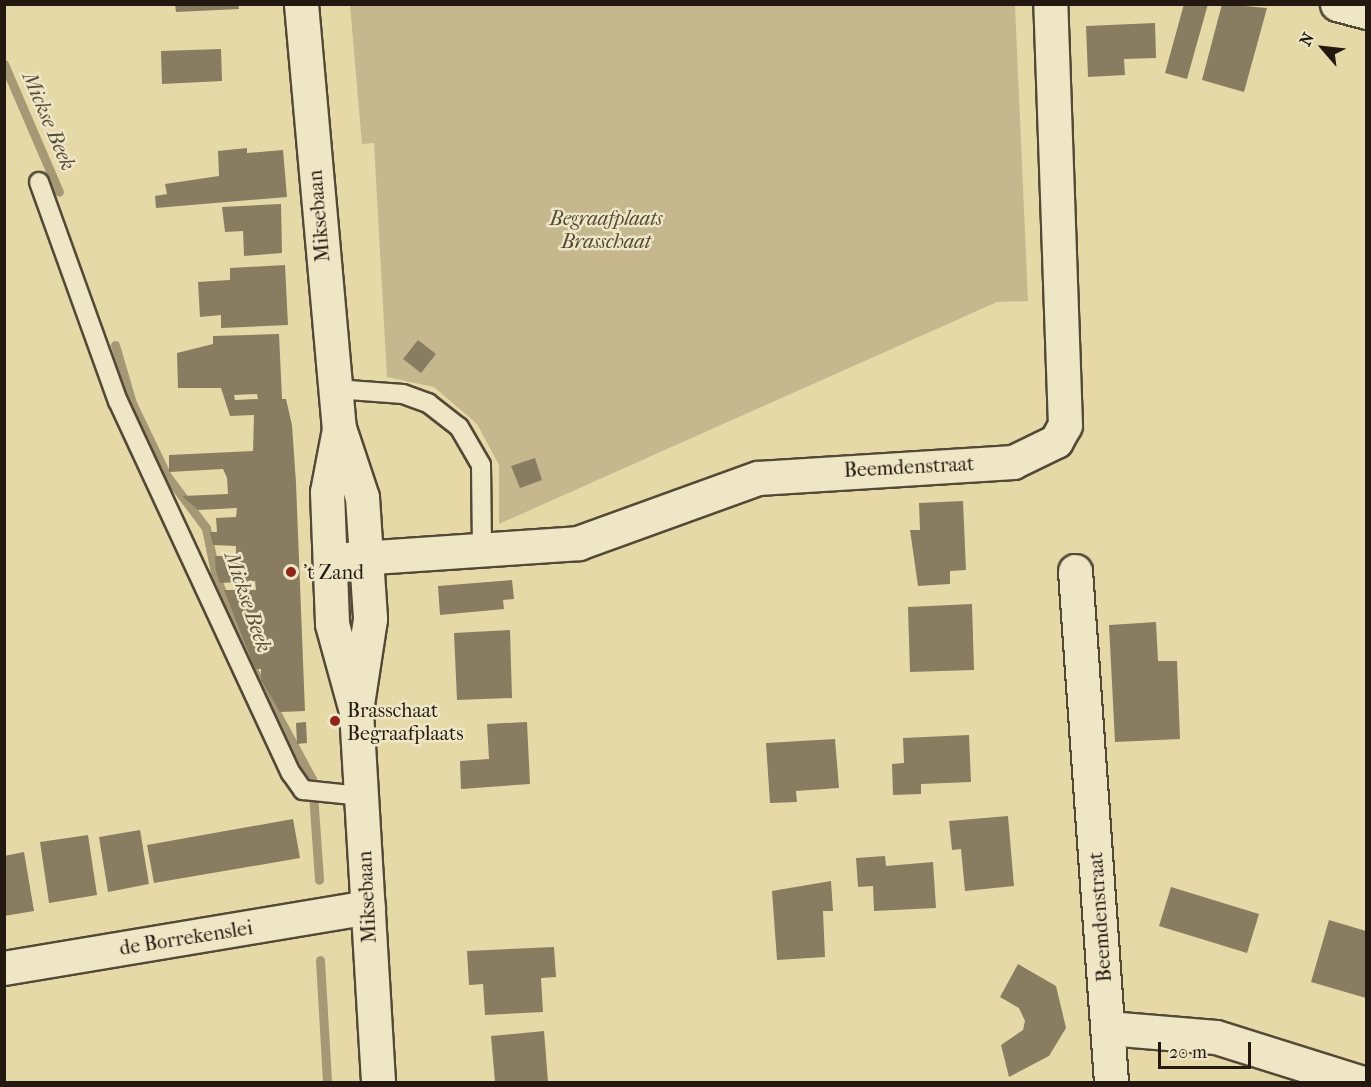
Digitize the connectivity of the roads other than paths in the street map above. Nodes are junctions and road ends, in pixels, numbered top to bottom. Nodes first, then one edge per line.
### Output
1 (301, 4) edge
2 (1050, 4) edge
3 (1337, 4) edge
4 (1366, 12) edge
5 (39, 183) dead end
6 (335, 389) junction
7 (339, 428) junction
8 (482, 545) junction
9 (366, 558) junction
10 (330, 560) junction
11 (1075, 571) dead end
12 (356, 711) junction
13 (361, 795) junction
14 (368, 907) junction
15 (4, 968) edge
16 (1108, 1029) junction
17 (378, 1083) edge
18 (1111, 1083) edge
19 (1360, 1083) edge

1 - 6 street, Miksebaan
2 - 8 street, Beemdenstraat
3 - 4 street
5 - 13 lane
6 - 7 street, Miksebaan
6 - 8 lane
7 - 9 street, Miksebaan
7 - 10 street, Miksebaan
8 - 9 street, Beemdenstraat
9 - 10 street, Beemdenstraat
9 - 12 street, Miksebaan
10 - 12 street, Miksebaan
11 - 16 street, Beemdenstraat
12 - 13 street, Miksebaan
13 - 14 street, Miksebaan
14 - 15 street, de Borrekenslei
14 - 17 street, Miksebaan
16 - 18 street, Beemdenstraat
16 - 19 street

